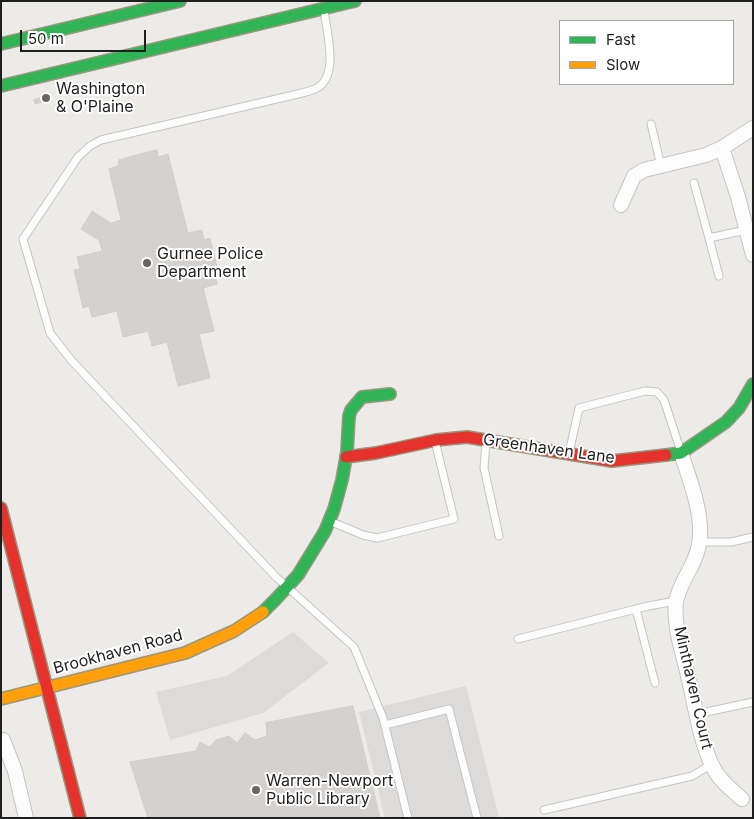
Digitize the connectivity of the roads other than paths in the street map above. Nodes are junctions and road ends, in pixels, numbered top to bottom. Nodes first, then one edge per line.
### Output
1 (180, 1) edge
2 (355, 1) edge
3 (324, 9) junction
4 (1, 44) edge
5 (1, 86) edge
6 (651, 124) dead end
7 (753, 128) edge
8 (722, 148) junction
9 (661, 166) junction
10 (694, 183) dead end
11 (621, 205) dead end
12 (746, 230) junction
13 (709, 238) junction
14 (752, 248) edge
15 (719, 276) dead end
16 (753, 384) edge
17 (390, 394) dead end
18 (486, 439) junction
19 (434, 440) junction
20 (681, 452) junction
21 (569, 455) junction
22 (346, 457) junction
23 (2, 510) edge
24 (330, 521) junction
25 (499, 536) dead end
26 (753, 537) edge
27 (699, 542) junction
28 (287, 588) junction
29 (676, 601) junction
30 (636, 609) junction
31 (518, 639) dead end
32 (656, 682) dead end
33 (46, 688) junction
34 (1, 699) edge
35 (753, 702) edge
36 (697, 714) junction
37 (385, 725) junction
38 (3, 740) dead end
39 (712, 764) junction
40 (742, 799) dead end
41 (544, 810) dead end
42 (26, 818) edge
43 (80, 818) edge
44 (408, 818) edge
45 (477, 818) edge

1 - 4 street
2 - 3 street
3 - 5 street
3 - 28 lane
6 - 9 lane
7 - 8 street
8 - 9 street
8 - 12 street
9 - 11 street
10 - 13 lane
12 - 13 lane
12 - 14 street
13 - 15 lane
16 - 20 street, Greenhaven Lane
17 - 22 street, Brookhaven Road
18 - 19 street, Greenhaven Lane
18 - 21 street, Greenhaven Lane
18 - 25 lane
19 - 22 street, Greenhaven Lane
19 - 24 lane
20 - 21 street, Greenhaven Lane
20 - 21 lane
20 - 27 street, Minthaven Court
22 - 24 street, Brookhaven Road
23 - 33 street
24 - 28 street, Brookhaven Road
26 - 27 lane
27 - 29 street, Minthaven Court
28 - 33 street, Brookhaven Road
28 - 37 lane
29 - 30 lane
29 - 36 street, Minthaven Court
30 - 31 lane
30 - 32 lane
33 - 34 street, Brookhaven Road
33 - 43 street
35 - 36 lane
36 - 39 street, Minthaven Court
37 - 44 lane
37 - 45 lane
38 - 42 street
39 - 40 street, Minthaven Court
39 - 41 lane

